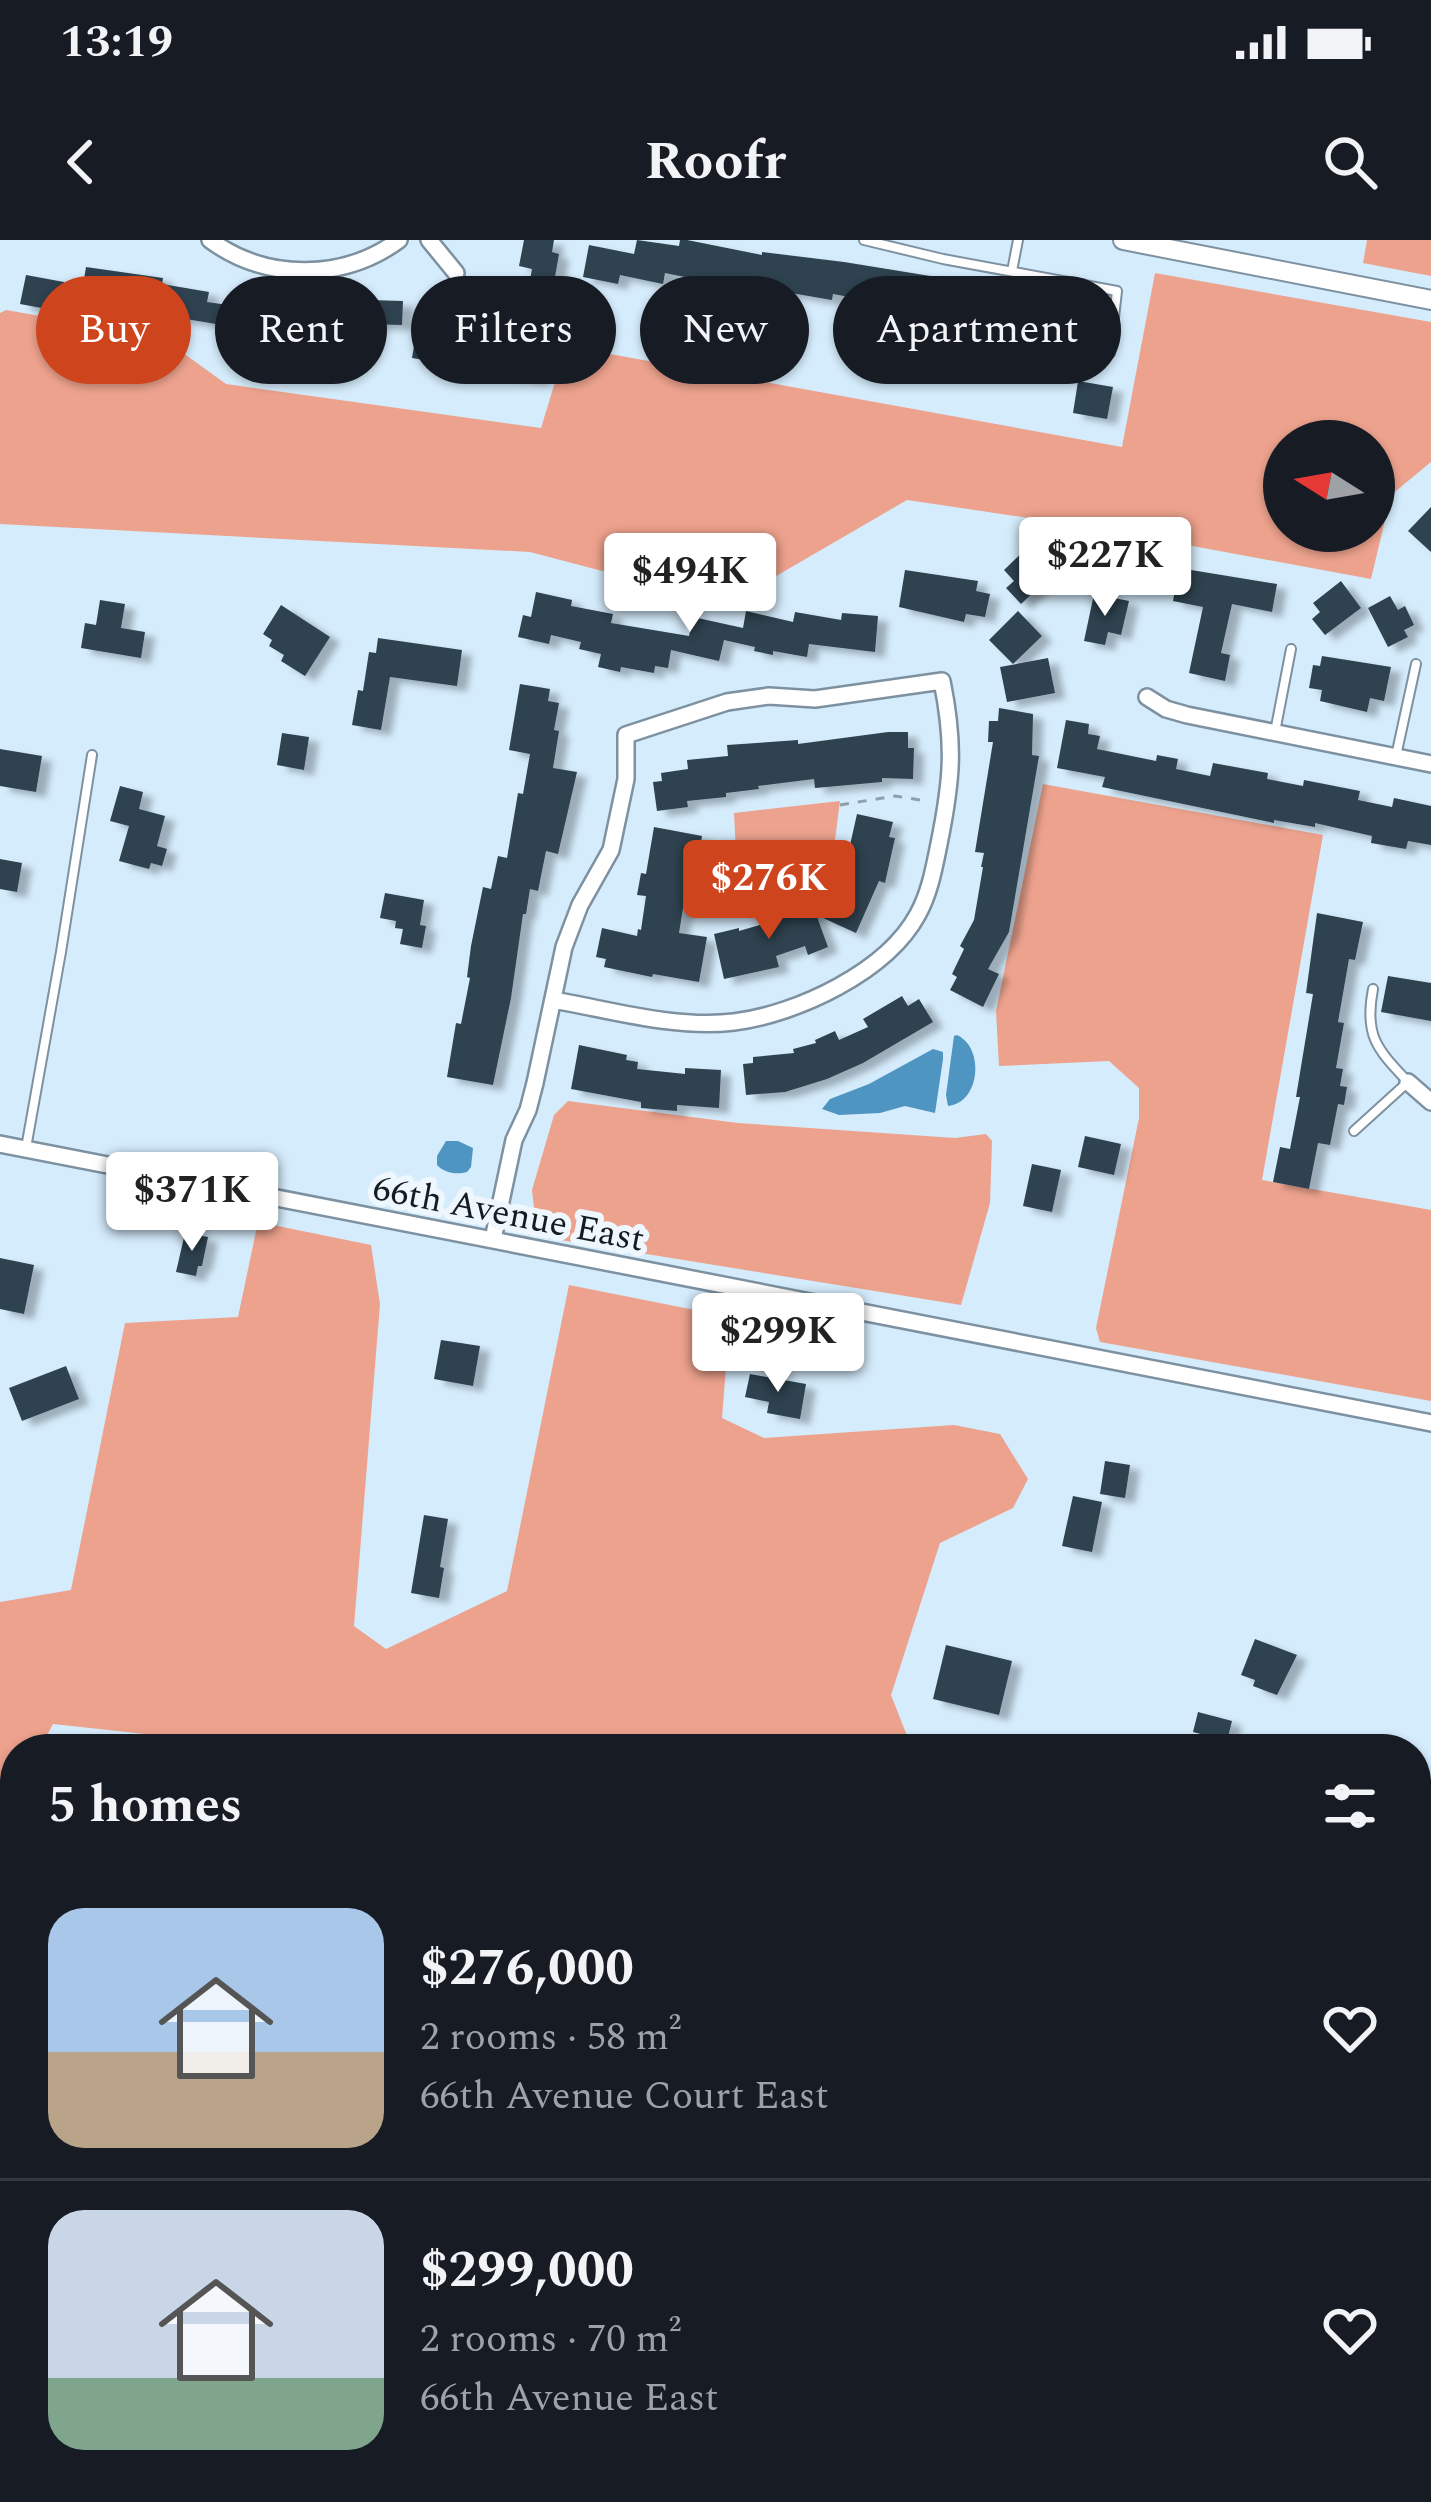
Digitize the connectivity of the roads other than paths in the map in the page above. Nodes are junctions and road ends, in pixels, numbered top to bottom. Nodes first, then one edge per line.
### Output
1 (210, 240) edge
2 (399, 240) edge
3 (429, 240) edge
4 (864, 240) edge
5 (1018, 240) edge
6 (1123, 240) edge
7 (1012, 271) junction
8 (457, 273) dead end
9 (1038, 276) edge
10 (1431, 300) edge
11 (1291, 649) dead end
12 (1416, 664) dead end
13 (1147, 697) dead end
14 (1275, 733) junction
15 (92, 755) dead end
16 (1396, 757) junction
17 (1431, 764) edge
18 (1373, 989) dead end
19 (553, 1000) junction
20 (1408, 1082) junction
21 (1431, 1102) edge
22 (1354, 1131) dead end
23 (0, 1144) edge
24 (26, 1149) junction
25 (493, 1239) junction
26 (1431, 1423) edge

1 - 2 street
3 - 8 street
4 - 7 lane
5 - 7 lane
6 - 10 street
7 - 9 lane
11 - 14 lane
12 - 16 lane
13 - 14 street
14 - 16 street
15 - 24 lane
16 - 17 street
18 - 20 lane
19 - 19 street
19 - 25 street
20 - 21 street
20 - 22 lane
23 - 24 street, 66th Avenue East
24 - 25 street, 66th Avenue East
25 - 26 street, 66th Avenue East

